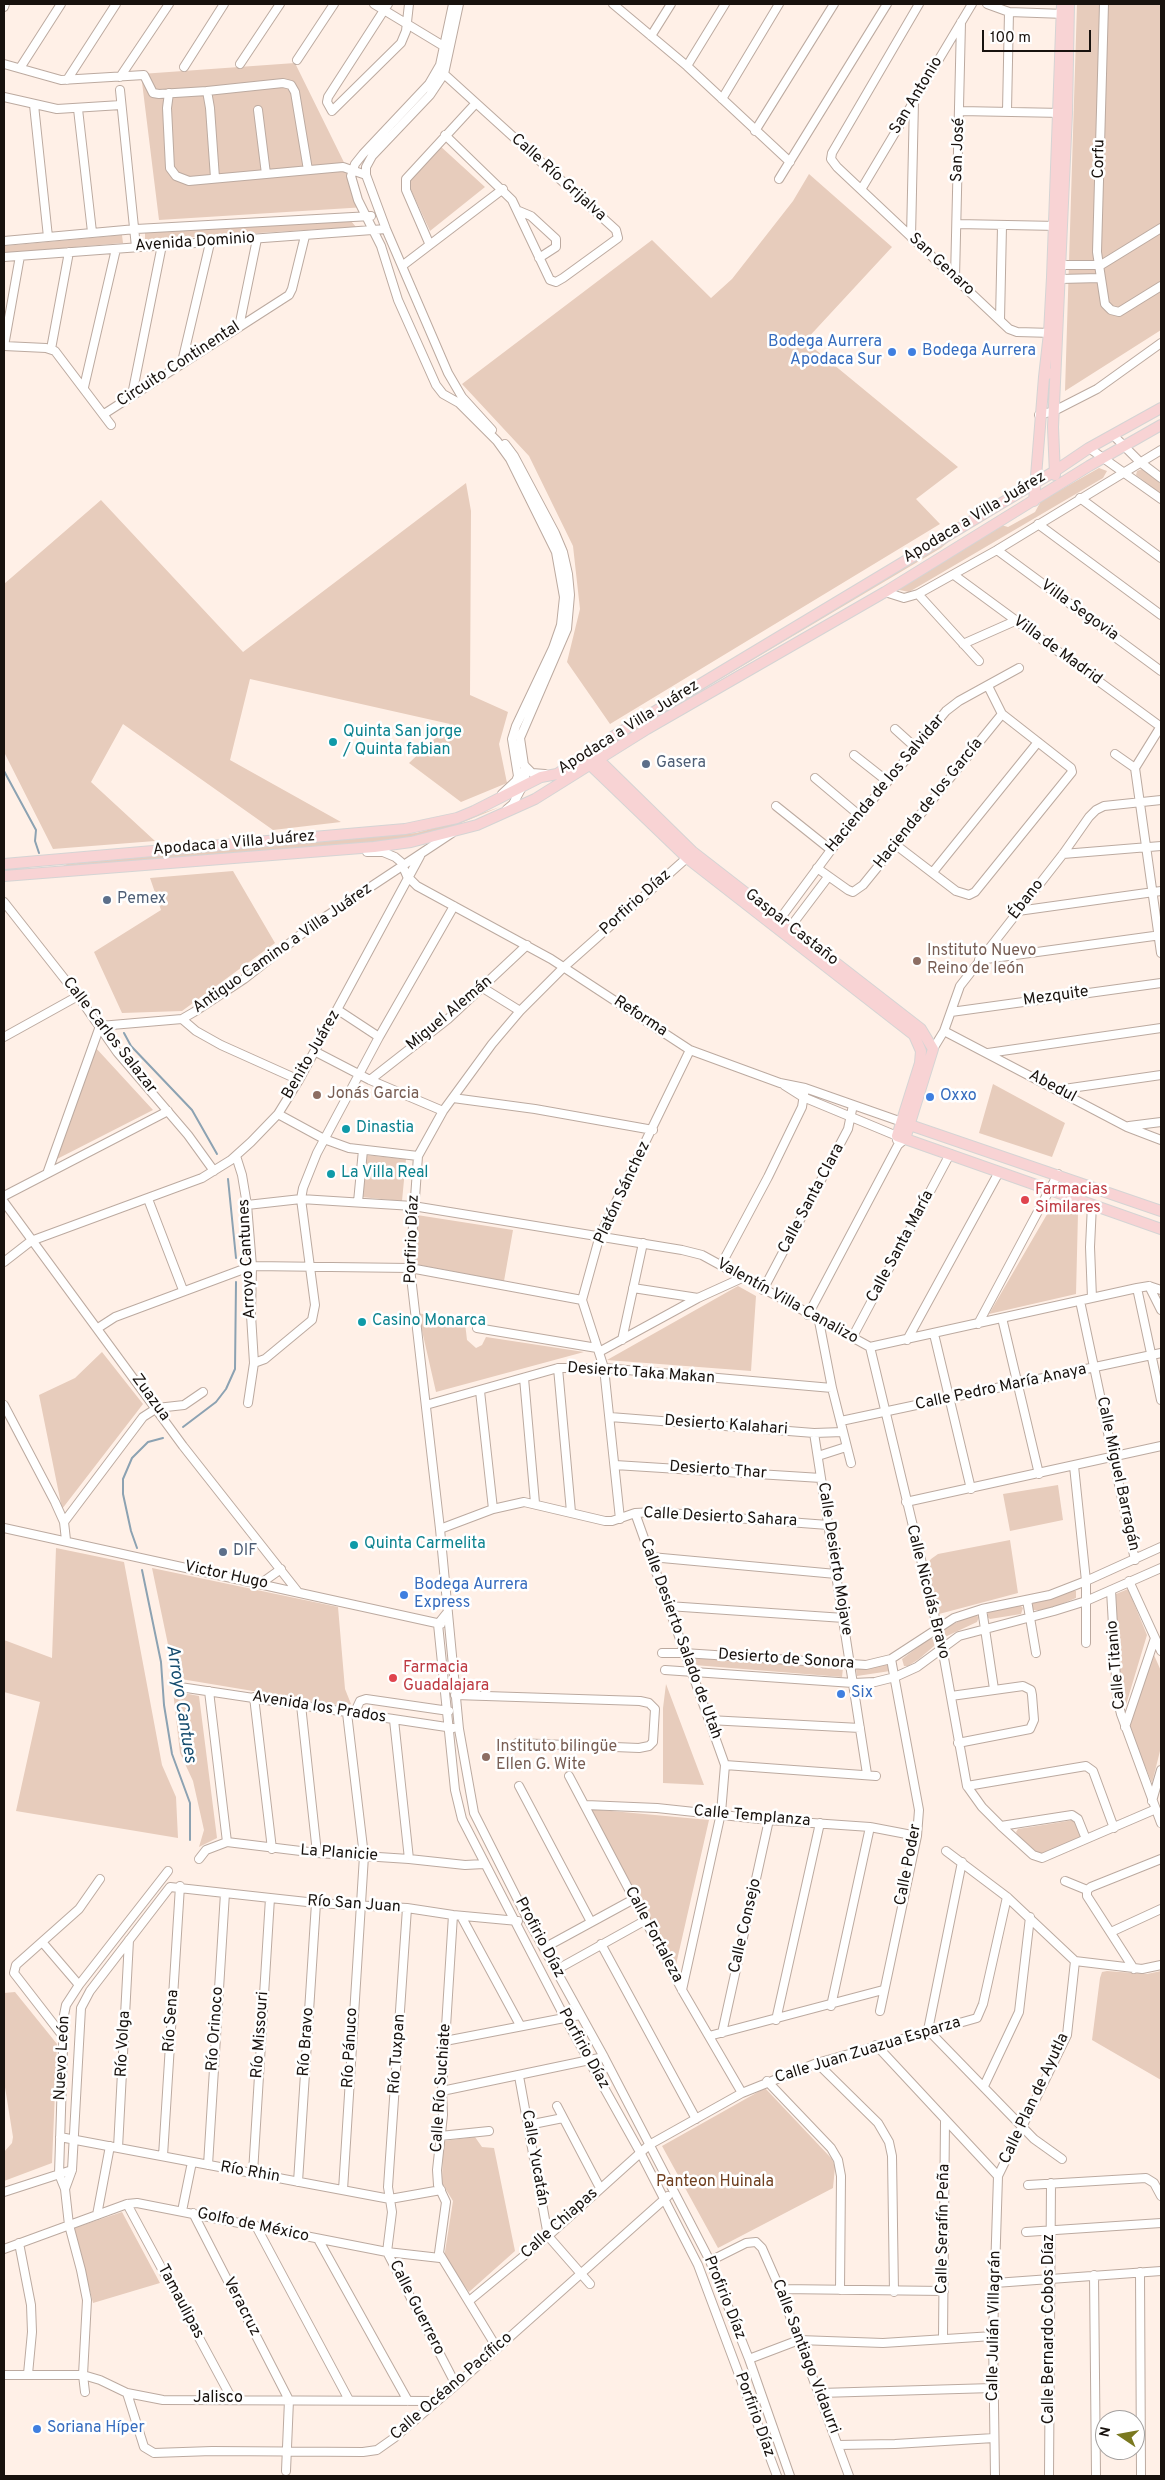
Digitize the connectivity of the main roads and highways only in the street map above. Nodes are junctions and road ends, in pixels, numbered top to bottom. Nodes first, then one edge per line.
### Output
1 (1065, 9) edge
2 (1057, 226) junction
3 (1053, 333) junction
4 (1056, 366) junction
5 (1044, 377) junction
6 (1161, 408) edge
7 (1161, 425) edge
8 (1055, 471) junction
9 (1034, 484) junction
10 (1055, 489) junction
11 (1034, 501) junction
12 (803, 622) junction
13 (811, 635) junction
14 (590, 758) junction
15 (4, 864) edge
16 (4, 876) edge
17 (787, 931) junction
18 (906, 1124) junction
19 (1161, 1211) edge
20 (1161, 1229) edge

1 - 2 main road
2 - 3 main road
2 - 3 main road
3 - 4 main road
3 - 5 main road
4 - 5 main road
4 - 8 main road
5 - 9 main road
6 - 8 main road, Apodaca a Villa Juárez
7 - 10 main road, Apodaca a Villa Juárez
8 - 9 main road, Apodaca a Villa Juárez
8 - 10 main road
9 - 11 main road
9 - 12 main road, Apodaca a Villa Juárez
10 - 11 main road, Apodaca a Villa Juárez
11 - 13 main road, Apodaca a Villa Juárez
12 - 13 main road
12 - 14 main road, Apodaca a Villa Juárez
13 - 14 main road, Apodaca a Villa Juárez
14 - 15 main road, Apodaca a Villa Juárez
14 - 16 main road, Apodaca a Villa Juárez
14 - 17 main road, Gaspar Castaño
17 - 18 main road, Gaspar Castaño
17 - 18 main road, Gaspar Castaño
18 - 19 main road
18 - 20 main road, Gaspar Castaño

